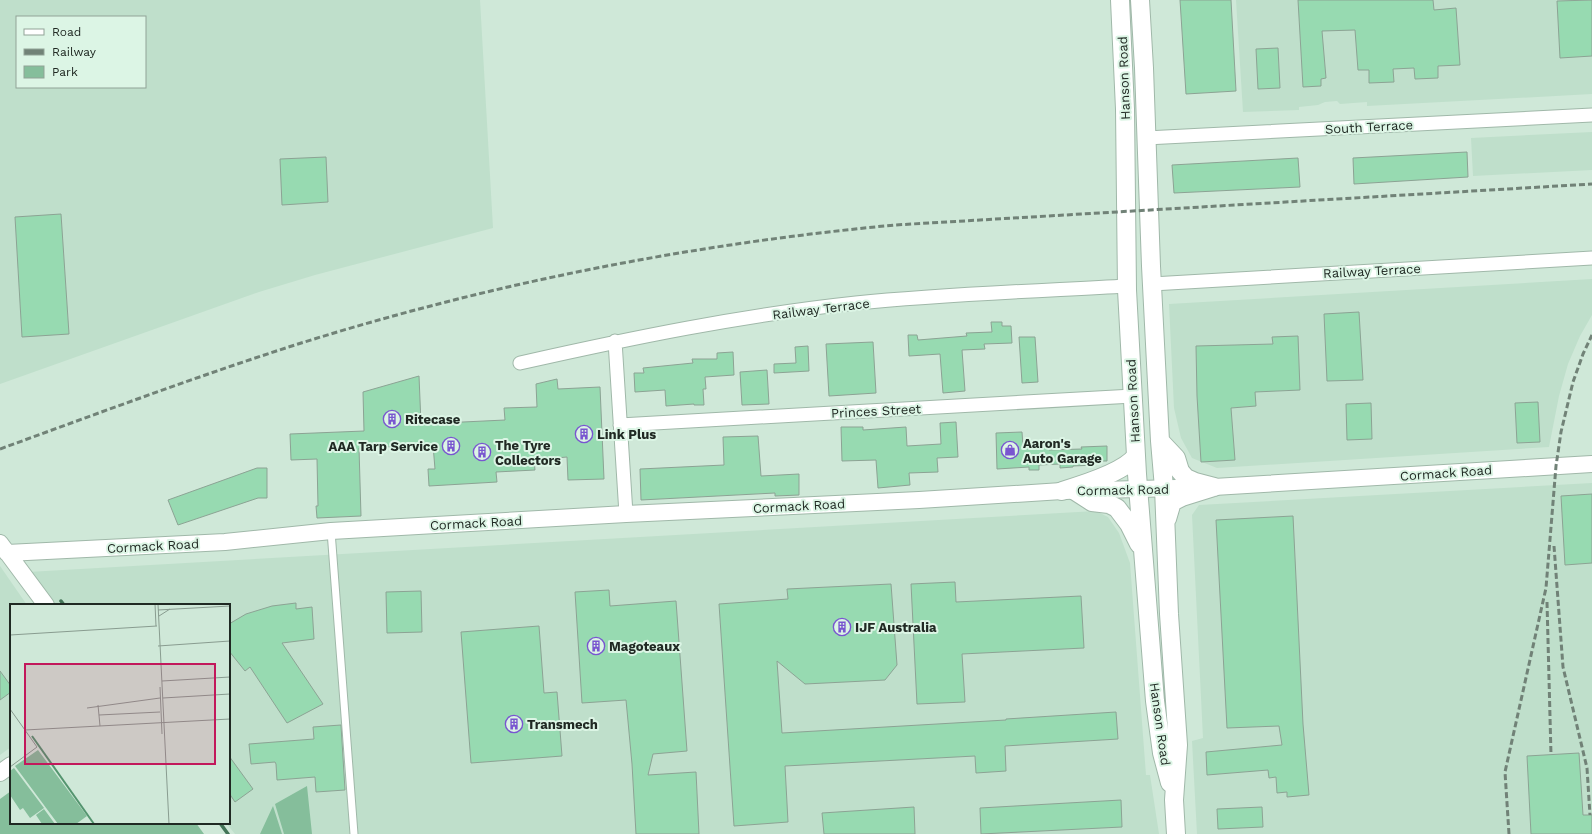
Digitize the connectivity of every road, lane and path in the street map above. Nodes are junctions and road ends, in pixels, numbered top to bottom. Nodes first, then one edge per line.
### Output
1 (1120, 0) edge
2 (1140, 0) edge
3 (1125, 109) junction
4 (1592, 114) edge
5 (1146, 138) junction
6 (1592, 258) edge
7 (1152, 284) junction
8 (1127, 286) junction
9 (614, 341) junction
10 (520, 363) dead end
11 (1133, 396) junction
12 (620, 424) junction
13 (1160, 441) junction
14 (1136, 456) junction
15 (1592, 464) edge
16 (1214, 487) junction
17 (1164, 488) junction
18 (1138, 489) junction
19 (1069, 491) junction
20 (626, 514) junction
21 (1165, 530) junction
22 (331, 531) junction
23 (3, 548) edge
24 (1143, 552) junction
25 (45, 604) edge
26 (10, 766) edge
27 (0, 773) edge
28 (1174, 800) junction
29 (354, 834) edge
30 (1176, 834) edge

1 - 3 main road, Hanson Road
2 - 5 main road, Hanson Road
3 - 5 main road
3 - 8 main road, Hanson Road
4 - 5 street, South Terrace
5 - 7 main road, Hanson Road
6 - 7 street, Railway Terrace
7 - 13 main road, Hanson Road
8 - 9 street, Railway Terrace
8 - 11 main road, Hanson Road
9 - 10 street, Railway Terrace
9 - 12 street
11 - 12 street, Princes Street
11 - 14 main road, Hanson Road
12 - 20 street
13 - 16 main road
13 - 17 main road, Hanson Road
14 - 18 main road, Hanson Road
14 - 19 main road
15 - 16 street, Cormack Road
16 - 17 street, Cormack Road
16 - 21 main road
17 - 18 street, Cormack Road
17 - 21 main road, Hanson Road
18 - 19 street, Cormack Road
18 - 24 main road, Hanson Road
19 - 20 street, Cormack Road
19 - 24 main road
20 - 22 street, Cormack Road
21 - 28 main road, Hanson Road
22 - 23 street, Cormack Road
22 - 29 lane
23 - 25 street
24 - 28 main road, Hanson Road
26 - 27 street
28 - 30 main road, Hanson Road

